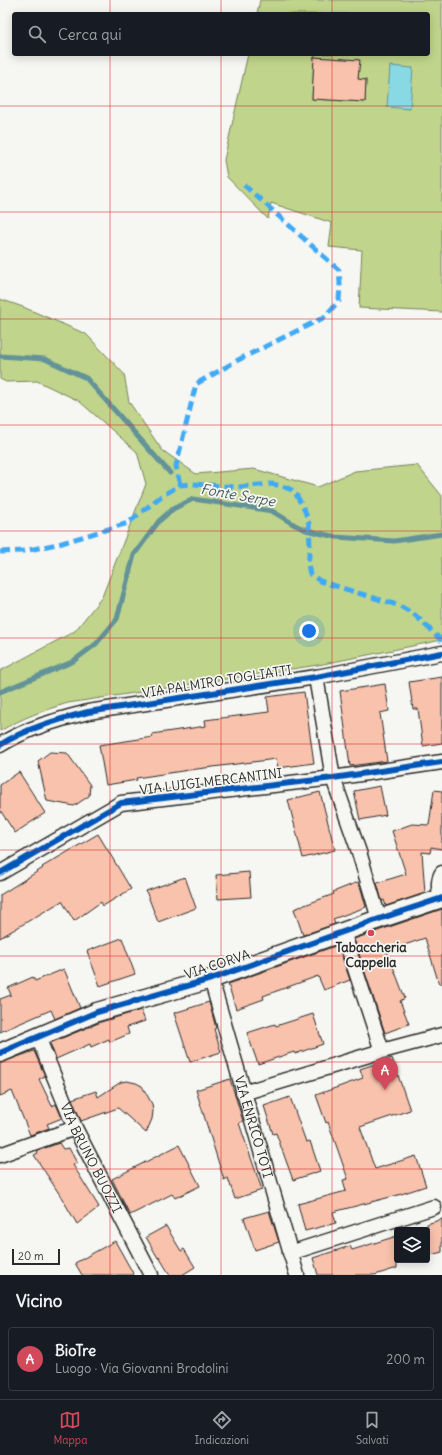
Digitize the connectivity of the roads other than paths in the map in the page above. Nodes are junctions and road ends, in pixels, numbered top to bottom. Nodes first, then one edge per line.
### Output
1 (442, 653) edge
2 (316, 677) junction
3 (0, 745) edge
4 (442, 762) edge
5 (333, 778) junction
6 (0, 873) edge
7 (442, 873) edge
8 (441, 899) edge
9 (379, 919) junction
10 (343, 932) junction
11 (211, 979) junction
12 (442, 1035) edge
13 (38, 1037) junction
14 (382, 1051) junction
15 (0, 1053) edge
16 (243, 1093) junction
17 (75, 1128) junction
18 (0, 1155) edge
19 (434, 1207) dead end
20 (290, 1253) junction
21 (151, 1275) edge
22 (297, 1275) edge

1 - 2 street, VIA PALMIRO TOGLIATTI
2 - 3 street, VIA PALMIRO TOGLIATTI
2 - 5 street
4 - 5 street, VIA LUIGI MERCANTINI
5 - 6 street, VIA LUIGI MERCANTINI
5 - 9 street
7 - 8 street
8 - 9 street, VIA CORVA
9 - 10 street, VIA CORVA
10 - 11 street, VIA CORVA
10 - 14 street
11 - 13 street, VIA CORVA
11 - 16 street, VIA ENRICO TOTI
12 - 14 street
13 - 15 street, VIA CORVA
13 - 17 street, VIA BRUNO BUOZZI
14 - 16 street
16 - 20 street, VIA ENRICO TOTI
17 - 18 street
17 - 21 street, VIA BRUNO BUOZZI
19 - 20 street
20 - 22 street, VIA ENRICO TOTI

